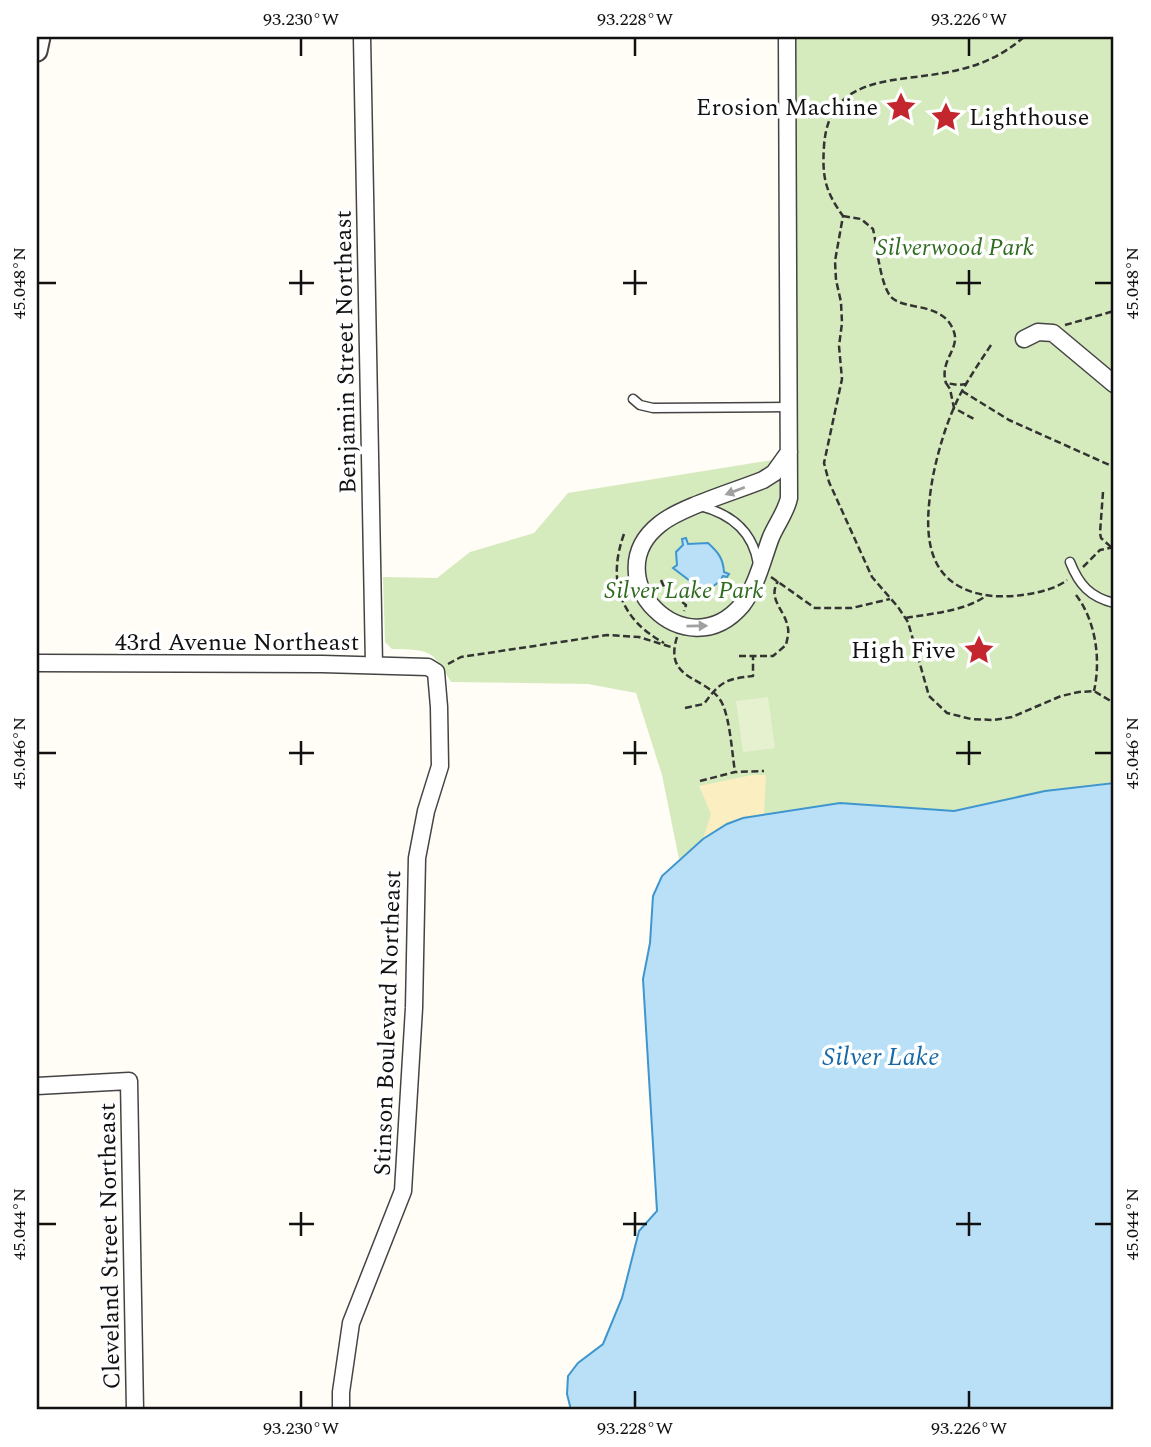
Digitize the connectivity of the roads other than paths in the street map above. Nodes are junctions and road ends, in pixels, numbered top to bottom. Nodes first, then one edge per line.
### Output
1 (40, 37) edge
2 (362, 37) edge
3 (788, 37) edge
4 (37, 51) edge
5 (1024, 339) dead end
6 (1114, 384) edge
7 (633, 399) dead end
8 (789, 407) junction
9 (789, 452) junction
10 (698, 506) junction
11 (1070, 562) dead end
12 (758, 571) junction
13 (1114, 603) edge
14 (37, 663) edge
15 (374, 665) junction
16 (436, 671) joint
17 (37, 1086) edge
18 (135, 1410) edge
19 (341, 1410) edge

1 - 4 street
2 - 15 street, Benjamin Street Northeast
3 - 8 street
5 - 6 street
7 - 8 lane
8 - 9 street
9 -> 10 street
9 - 12 street
10 - 12 lane
10 -> 12 street
11 - 13 lane
14 - 15 street, 43rd Avenue Northeast
15 - 16 street, 43rd Avenue Northeast
16 - 19 street, Stinson Boulevard Northeast
17 - 18 street, Cleveland Street Northeast

